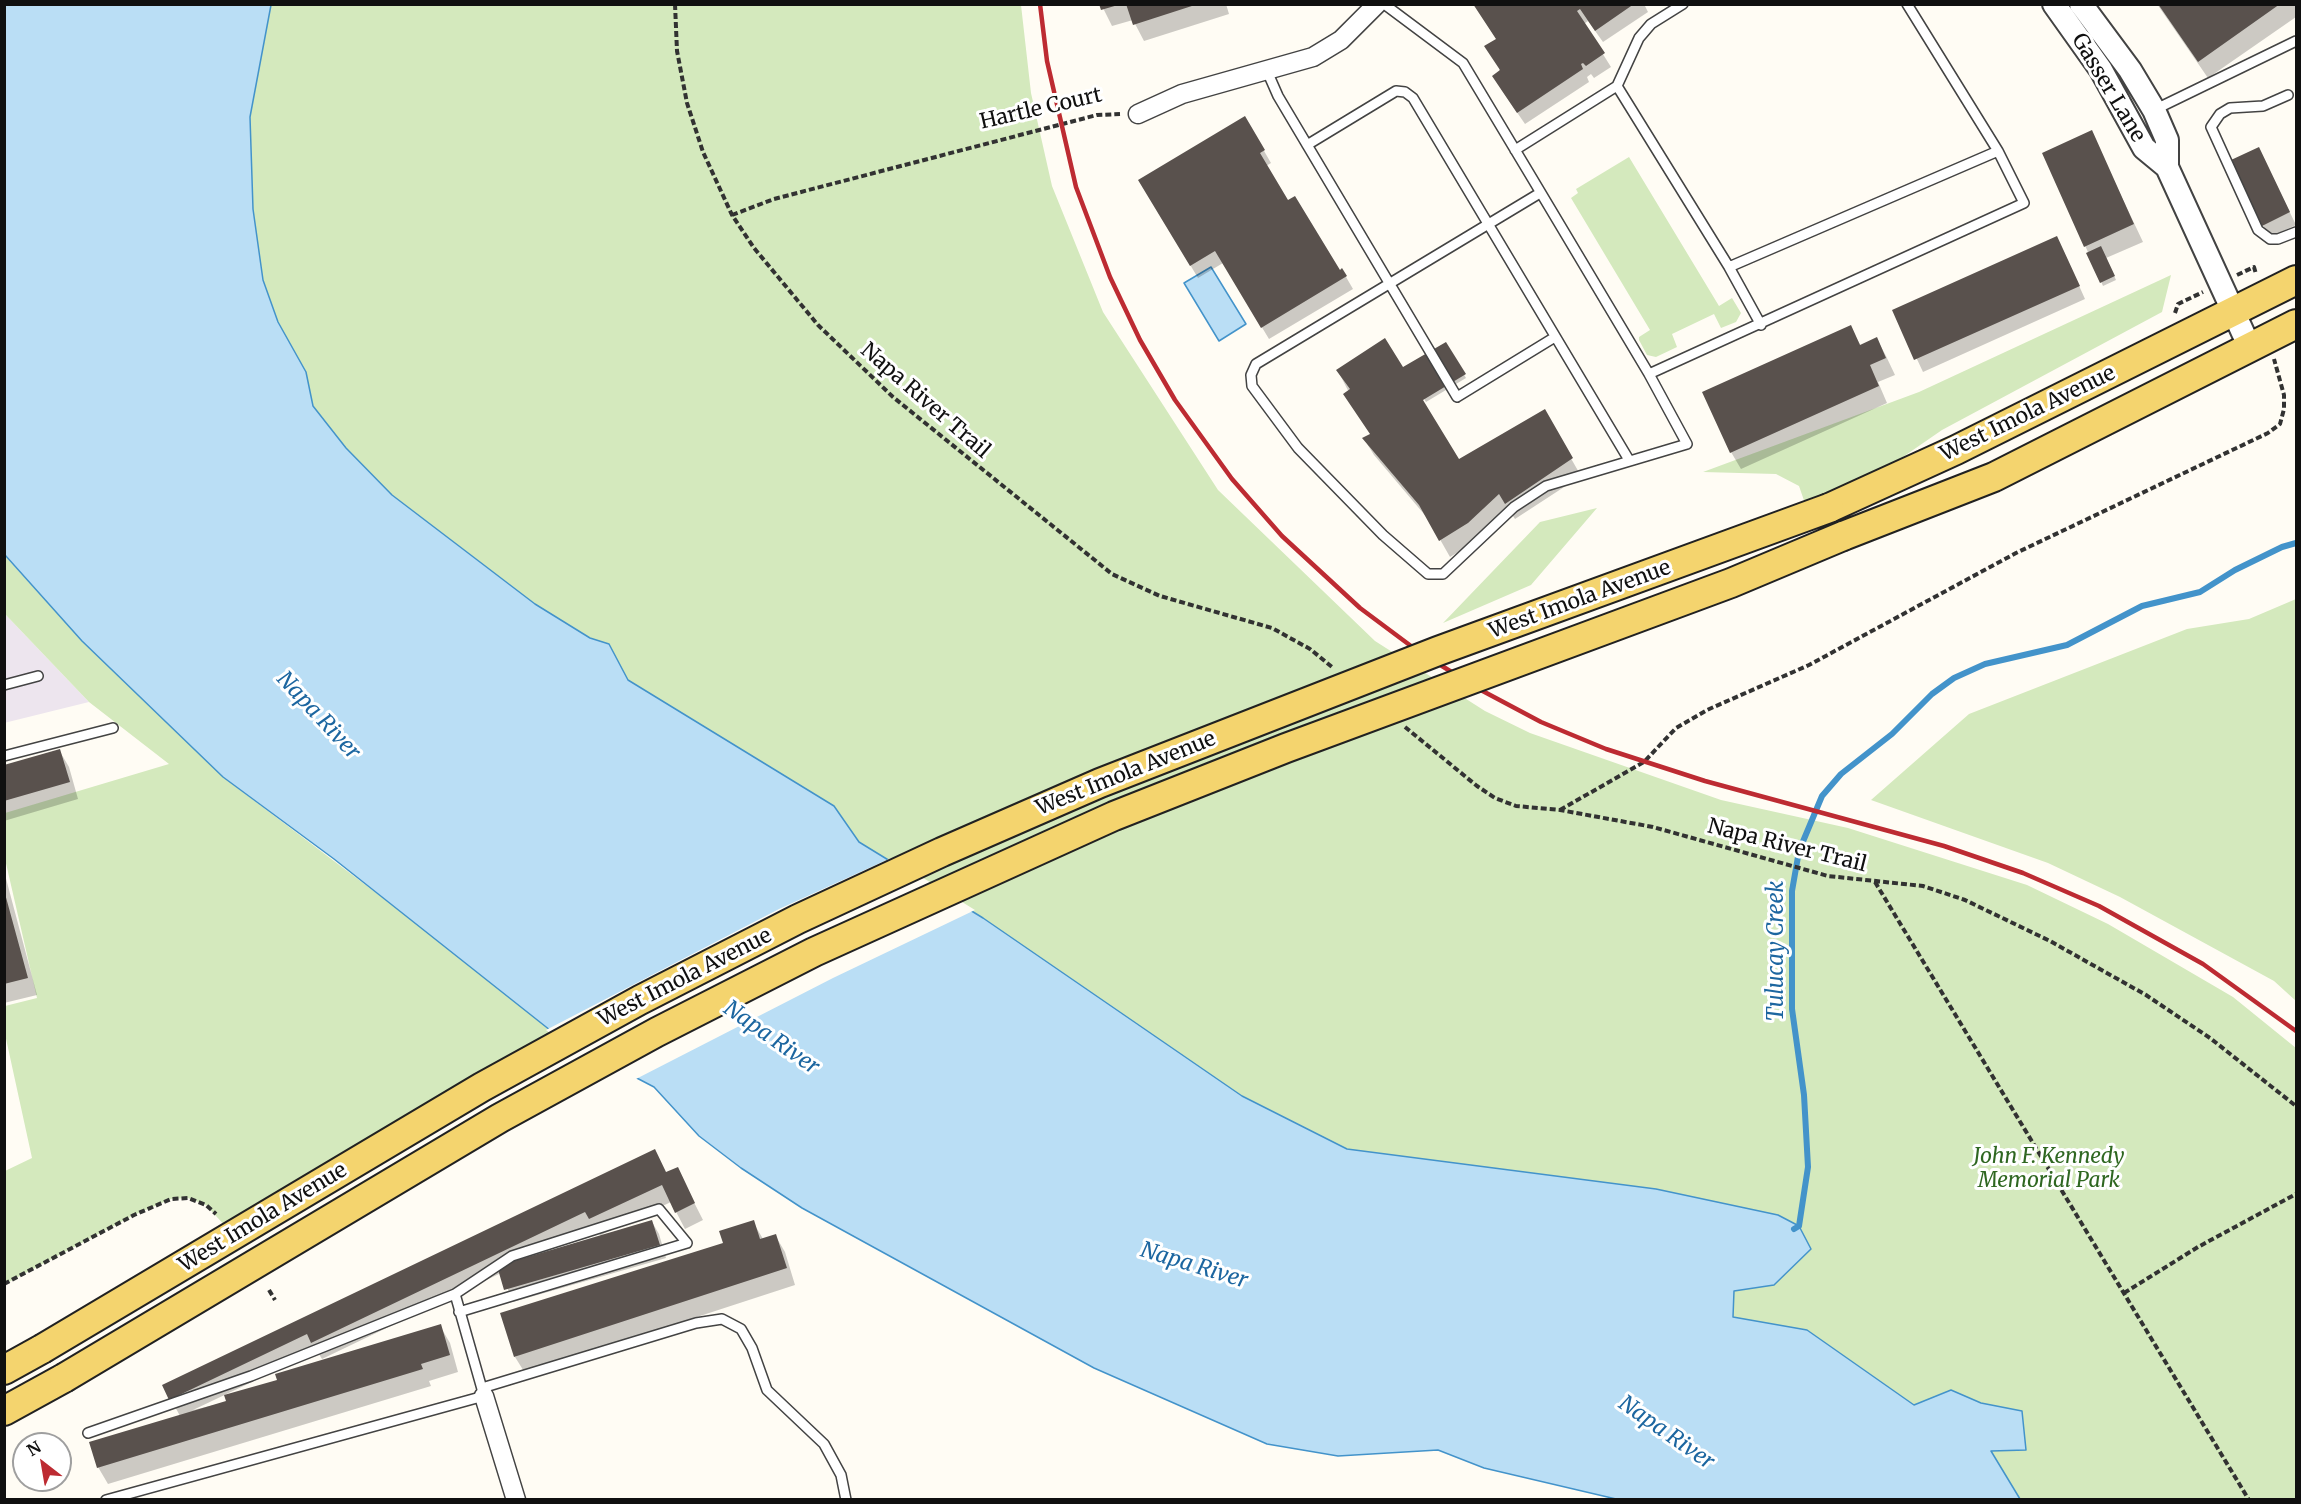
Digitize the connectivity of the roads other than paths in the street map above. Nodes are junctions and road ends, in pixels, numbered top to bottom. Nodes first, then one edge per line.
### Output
1 (1377, 4) edge
2 (1384, 4) edge
3 (1683, 4) edge
4 (1907, 4) edge
5 (2054, 4) edge
6 (2081, 4) edge
7 (2296, 40) edge
8 (1267, 71) junction
9 (1617, 86) junction
10 (2288, 95) dead end
11 (2154, 110) junction
12 (1138, 114) road end
13 (1307, 145) junction
14 (1515, 150) junction
15 (1998, 151) junction
16 (2167, 166) junction
17 (1540, 192) junction
18 (1488, 225) junction
19 (2296, 232) edge
20 (1730, 267) junction
21 (2296, 280) edge
22 (1390, 283) junction
23 (2233, 312) junction
24 (2296, 324) edge
25 (1761, 325) junction
26 (1555, 337) junction
27 (2262, 353) junction
28 (1649, 374) junction
29 (1629, 460) junction
30 (38, 676) dead end
31 (4, 685) edge
32 (113, 728) dead end
33 (4, 756) edge
34 (455, 1294) junction
35 (459, 1311) junction
36 (4, 1370) edge
37 (483, 1392) junction
38 (4, 1411) edge
39 (88, 1433) dead end
40 (106, 1500) edge
41 (516, 1500) edge
42 (846, 1500) edge

1 - 8 street
2 - 14 lane
3 - 9 lane
4 - 15 lane
5 - 16 street, Gasser Lane
6 - 11 street, Gasser Lane
7 - 11 lane
8 - 12 street
8 - 13 lane
9 - 14 lane
9 - 20 lane
10 - 19 lane
11 - 16 street, Gasser Lane
13 - 18 lane
13 - 22 lane
14 - 17 lane
15 - 20 lane
15 - 25 lane
16 - 23 street, Gasser Lane
17 - 18 lane
17 - 28 lane
18 - 22 lane
18 - 26 lane
20 - 25 lane
21 - 23 main road, West Imola Avenue
22 - 26 lane
22 - 29 lane
23 - 27 street, Gasser Lane
23 - 36 main road, West Imola Avenue, bridge
24 - 27 main road, West Imola Avenue
25 - 28 lane
26 - 29 lane
27 - 38 main road, West Imola Avenue, bridge
28 - 29 lane
30 - 31 lane
32 - 33 lane
34 - 35 lane
34 - 35 lane
34 - 39 lane
35 - 37 lane
37 - 40 lane
37 - 41 street
37 - 42 lane

